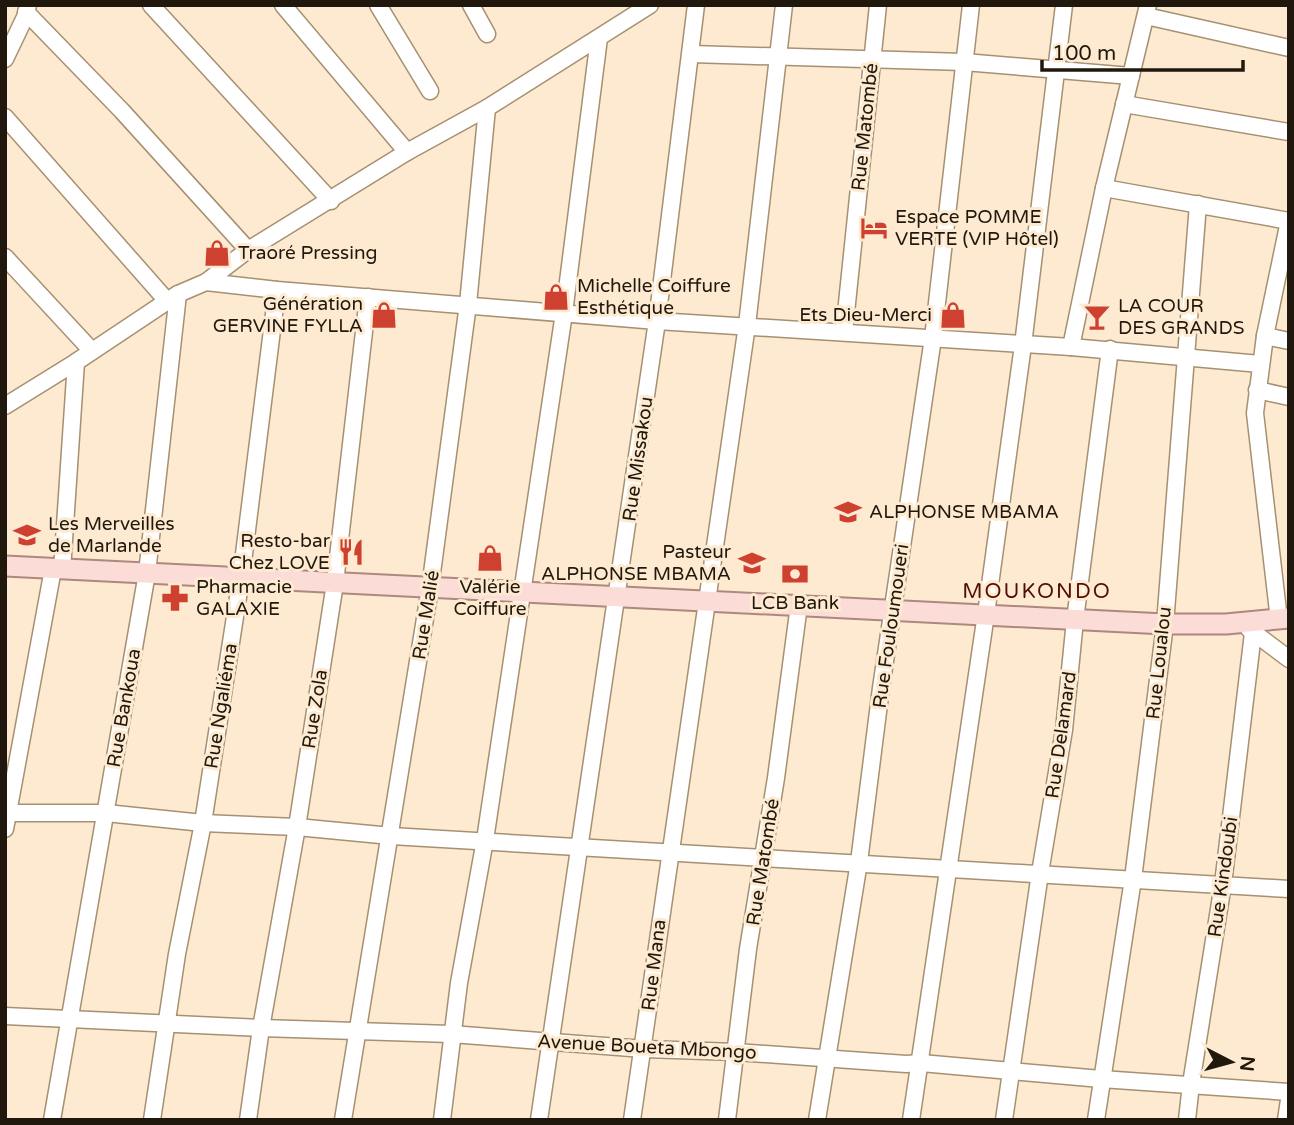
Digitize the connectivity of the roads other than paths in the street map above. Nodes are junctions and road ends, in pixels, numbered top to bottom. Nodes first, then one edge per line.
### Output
1 (151, 5) edge
2 (283, 5) edge
3 (378, 5) edge
4 (471, 5) edge
5 (650, 5) edge
6 (696, 5) edge
7 (785, 5) edge
8 (878, 5) edge
9 (971, 5) edge
10 (1064, 5) edge
11 (27, 9) edge
12 (1147, 10) edge
13 (487, 34) dead end
14 (599, 38) junction
15 (1289, 48) edge
16 (691, 54) junction
17 (778, 57) junction
18 (5, 59) edge
19 (872, 61) junction
20 (964, 62) junction
21 (1056, 70) junction
22 (1131, 76) junction
23 (430, 91) dead end
24 (1124, 104) junction
25 (487, 108) junction
26 (5, 117) edge
27 (1289, 132) edge
28 (407, 152) junction
29 (1104, 188) junction
30 (331, 201) junction
31 (1198, 204) junction
32 (1288, 229) edge
33 (248, 250) junction
34 (5, 257) edge
35 (205, 282) junction
36 (277, 290) junction
37 (368, 297) junction
38 (173, 298) junction
39 (468, 304) junction
40 (564, 313) junction
41 (657, 321) junction
42 (747, 325) junction
43 (844, 332) junction
44 (1265, 336) junction
45 (933, 338) junction
46 (1289, 341) edge
47 (1023, 345) junction
48 (1072, 346) junction
49 (1110, 349) junction
50 (92, 352) junction
51 (1186, 356) junction
52 (76, 362) junction
53 (1260, 364) junction
54 (1257, 390) junction
55 (1289, 397) edge
56 (6, 404) edge
57 (5, 566) edge
58 (57, 569) junction
59 (147, 573) junction
60 (241, 578) junction
61 (335, 583) junction
62 (430, 589) junction
63 (522, 591) junction
64 (618, 597) junction
65 (708, 601) junction
66 (799, 605) junction
67 (894, 609) junction
68 (986, 614) junction
69 (1284, 619) edge
70 (1075, 620) junction
71 (1165, 624) junction
72 (1247, 628) junction
73 (1282, 648) edge
74 (1289, 659) edge
75 (106, 813) junction
76 (7, 818) edge
77 (203, 823) junction
78 (297, 827) junction
79 (391, 836) junction
80 (485, 840) junction
81 (581, 846) junction
82 (669, 852) junction
83 (764, 856) junction
84 (859, 862) junction
85 (949, 870) junction
86 (1040, 873) junction
87 (1133, 879) junction
88 (1223, 884) junction
89 (1289, 889) edge
90 (5, 1016) edge
91 (70, 1018) junction
92 (166, 1023) junction
93 (261, 1028) junction
94 (356, 1030) junction
95 (451, 1034) junction
96 (551, 1042) junction
97 (643, 1049) junction
98 (736, 1052) junction
99 (828, 1058) junction
100 (921, 1063) junction
101 (1010, 1071) junction
102 (1101, 1079) junction
103 (1191, 1084) junction
104 (1289, 1092) edge
105 (1289, 1100) edge
106 (52, 1120) edge
107 (152, 1120) edge
108 (248, 1120) edge
109 (343, 1120) edge
110 (442, 1120) edge
111 (539, 1120) edge
112 (632, 1120) edge
113 (727, 1120) edge
114 (817, 1120) edge
115 (911, 1120) edge
116 (1003, 1120) edge
117 (1096, 1120) edge
118 (1188, 1120) edge
119 (1286, 1120) edge

1 - 30 street
2 - 28 street
3 - 23 street
4 - 13 street
5 - 14 street
6 - 16 street, Rue Missakou
7 - 17 street, Rue Mana
8 - 19 street, Rue Matombé
9 - 20 street, Rue Fouloumoueri
10 - 21 street
11 - 18 street
11 - 33 street
12 - 15 street
12 - 22 street
14 - 25 street
14 - 40 street
16 - 17 street
16 - 41 street, Rue Missakou
17 - 19 street
17 - 42 street, Rue Mana
19 - 20 street
19 - 43 street, Rue Matombé
20 - 21 street
20 - 45 street, Rue Fouloumoueri
21 - 22 street
21 - 47 street
22 - 24 street
24 - 27 street
24 - 29 street
25 - 28 street
25 - 39 street, Rue Malié
26 - 38 street
28 - 30 street
29 - 31 street
29 - 48 street
30 - 33 street
31 - 32 street
31 - 51 street, Rue Loualou
32 - 44 street
33 - 35 street
34 - 50 street
35 - 36 street
35 - 38 street
36 - 37 street
36 - 60 street, Rue Ngaliéma
37 - 39 street
37 - 61 street, Rue Zola
38 - 50 street
38 - 59 street, Rue Bankoua
39 - 40 street
39 - 62 street, Rue Malié
40 - 41 street
40 - 63 street
41 - 42 street
41 - 64 street, Rue Missakou
42 - 43 street
42 - 65 street, Rue Mana
43 - 45 street
44 - 46 street
44 - 53 street
45 - 47 street
45 - 67 street, Rue Fouloumoueri
47 - 48 street
47 - 68 street
48 - 49 street
49 - 51 street
49 - 70 street, Rue Delamard
50 - 52 street
51 - 53 street
51 - 71 street, Rue Loualou
52 - 56 street
52 - 58 street
53 - 54 street
54 - 55 street
54 - 69 street
57 - 58 main road
58 - 59 main road
58 - 76 street
59 - 60 main road
59 - 75 street, Rue Bankoua
60 - 61 main road
60 - 77 street, Rue Ngaliéma
61 - 62 main road
61 - 78 street, Rue Zola
62 - 63 main road
62 - 79 street, Rue Malié
63 - 64 main road
63 - 80 street
64 - 65 main road
64 - 81 street, Rue Missakou
65 - 66 main road
65 - 82 street, Rue Mana
66 - 67 main road
66 - 83 street, Rue Matombé
67 - 68 main road
67 - 84 street, Rue Fouloumoueri
68 - 70 main road
68 - 85 street
69 - 72 main road
70 - 71 main road
70 - 86 street, Rue Delamard
71 - 72 main road
71 - 87 street, Rue Loualou
72 - 73 street
72 - 88 street, Rue Kindoubi
73 - 74 street
75 - 76 street
75 - 77 street
75 - 91 street, Rue Bankoua
77 - 78 street
77 - 92 street, Rue Ngaliéma
78 - 79 street
78 - 93 street, Rue Zola
79 - 80 street
79 - 94 street, Rue Malié
80 - 81 street
80 - 95 street
81 - 82 street
81 - 96 street, Rue Missakou
82 - 83 street
82 - 97 street, Rue Mana
83 - 84 street
83 - 98 street, Rue Matombé
84 - 85 street
84 - 99 street, Rue Fouloumoueri
85 - 86 street
85 - 100 street
86 - 87 street
86 - 101 street, Rue Delamard
87 - 88 street
87 - 102 street, Rue Loualou
88 - 89 street
88 - 103 street, Rue Kindoubi
90 - 91 street, Avenue Boueta Mbongo
91 - 92 street, Avenue Boueta Mbongo
91 - 106 street, Rue Bankoua
92 - 93 street, Avenue Boueta Mbongo
92 - 107 street, Rue Ngaliéma
93 - 94 street, Avenue Boueta Mbongo
93 - 108 street, Rue Zola
94 - 95 street, Avenue Boueta Mbongo
94 - 109 street, Rue Malié
95 - 96 street, Avenue Boueta Mbongo
95 - 110 street
96 - 97 street, Avenue Boueta Mbongo
96 - 111 street, Rue Missakou
97 - 98 street, Avenue Boueta Mbongo
97 - 112 street, Rue Mana
98 - 99 street, Avenue Boueta Mbongo
98 - 113 street, Rue Matombé
99 - 100 street, Avenue Boueta Mbongo
99 - 114 street, Rue Fouloumoueri
100 - 101 street, Avenue Boueta Mbongo
100 - 115 street
101 - 102 street, Avenue Boueta Mbongo
101 - 116 street, Rue Delamard
102 - 103 street, Avenue Boueta Mbongo
102 - 117 street, Rue Loualou
103 - 104 street, Avenue Boueta Mbongo
103 - 118 street, Rue Kindoubi
105 - 119 street

